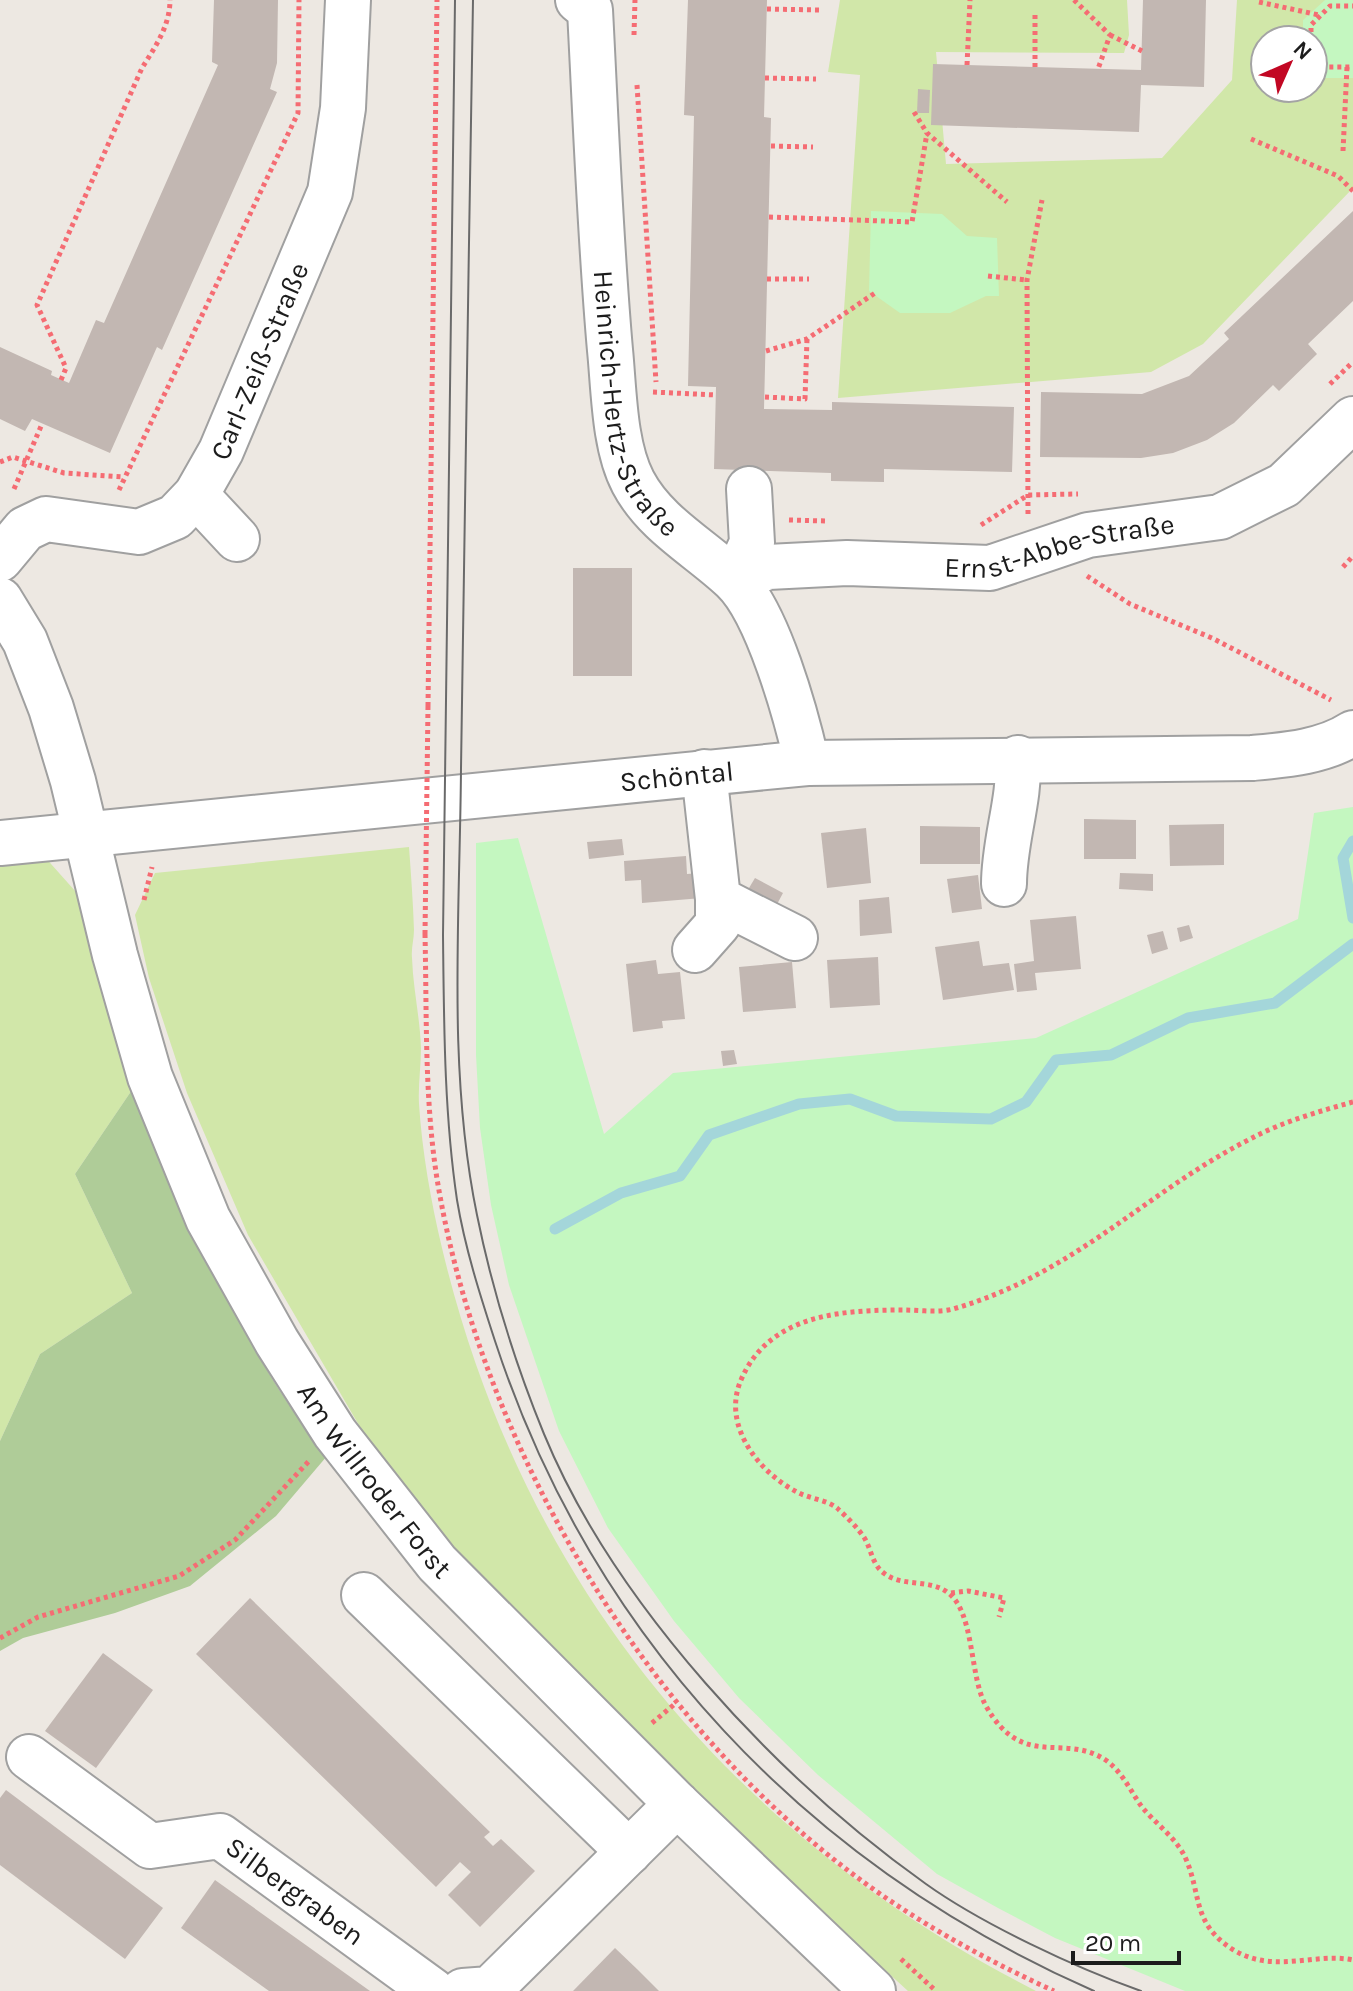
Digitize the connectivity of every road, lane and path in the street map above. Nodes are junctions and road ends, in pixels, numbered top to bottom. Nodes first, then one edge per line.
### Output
1 (170, 0) edge
2 (299, 0) edge
3 (348, 0) edge
4 (437, 0) edge
5 (578, 0) edge
6 (635, 0) edge
7 (970, 0) edge
8 (1074, 0) edge
9 (1259, 2) edge
10 (1353, 6) edge
11 (767, 9) dead end
12 (819, 10) dead end
13 (1035, 15) dead end
14 (1320, 15) junction
15 (1312, 24) edge
16 (1110, 35) junction
17 (634, 45) dead end
18 (1142, 51) dead end
19 (967, 65) dead end
20 (1035, 67) dead end
21 (1329, 67) edge
22 (1350, 67) edge
23 (1098, 69) dead end
24 (636, 75) dead end
25 (765, 78) dead end
26 (816, 79) dead end
27 (914, 112) dead end
28 (927, 133) junction
29 (1251, 139) dead end
30 (771, 146) dead end
31 (813, 147) dead end
32 (1343, 151) dead end
33 (1353, 191) edge
34 (1042, 200) dead end
35 (1007, 202) dead end
36 (769, 217) dead end
37 (988, 276) dead end
38 (767, 279) dead end
39 (809, 279) dead end
40 (1027, 280) junction
41 (875, 293) dead end
42 (807, 339) junction
43 (766, 351) dead end
44 (1353, 362) edge
45 (61, 380) dead end
46 (656, 392) junction
47 (716, 395) dead end
48 (765, 397) dead end
49 (657, 405) dead end
50 (1336, 407) edge
51 (42, 424) dead end
52 (0, 462) edge
53 (25, 463) junction
54 (123, 477) junction
55 (1087, 494) dead end
56 (196, 495) junction
57 (1028, 495) junction
58 (10, 498) dead end
59 (750, 504) joint
60 (832, 521) dead end
61 (969, 525) dead end
62 (108, 531) junction
63 (237, 539) dead end
64 (1038, 554) junction
65 (1353, 556) edge
66 (0, 559) edge
67 (1343, 567) dead end
68 (735, 580) junction
69 (0, 600) edge
70 (1346, 719) edge
71 (1018, 758) junction
72 (807, 763) junction
73 (704, 772) junction
74 (140, 828) junction
75 (88, 836) junction
76 (0, 843) edge
77 (1004, 884) dead end
78 (718, 899) junction
79 (142, 909) dead end
80 (795, 938) dead end
81 (695, 950) dead end
82 (1353, 1102) edge
83 (335, 1433) junction
84 (950, 1593) junction
85 (364, 1595) dead end
86 (999, 1617) dead end
87 (0, 1638) edge
88 (676, 1703) junction
89 (641, 1713) dead end
90 (652, 1723) junction
91 (663, 1734) dead end
92 (29, 1757) dead end
93 (677, 1804) junction
94 (629, 1852) junction
95 (895, 1953) dead end
96 (1353, 1960) edge
97 (1044, 1989) edge
98 (433, 1991) edge
99 (463, 1991) edge
100 (873, 1991) edge
101 (936, 1991) edge
102 (1054, 1991) edge

1 - 45 path
2 - 54 path
3 - 56 street, Carl-Zeiß-Straße
4 - 88 path, bridge
5 - 68 street, Heinrich-Hertz-Straße
6 - 17 path
7 - 19 path
8 - 16 path
9 - 14 path
10 - 14 path
11 - 12 path
13 - 20 path
14 - 15 path
16 - 18 path
16 - 23 path
21 - 22 path
22 - 32 path
24 - 46 path
25 - 26 path
27 - 28 path
28 - 35 path
28 - 36 path
29 - 33 path
30 - 31 path
34 - 40 path
37 - 40 path
38 - 39 path
40 - 57 path
41 - 42 path
42 - 43 path
42 - 48 path
44 - 50 path
46 - 47 path
46 - 49 path
50 - 64 street, Ernst-Abbe-Straße
51 - 53 path
52 - 53 path
53 - 54 path
53 - 58 path
54 - 62 path
55 - 57 path
56 - 62 street, Carl-Zeiß-Straße
56 - 63 street
57 - 61 path
57 - 64 path
59 - 60 path
59 - 68 street
62 - 66 street, Carl-Zeiß-Straße
64 - 68 street, Ernst-Abbe-Straße
64 - 70 path
65 - 67 path
68 - 72 street, Heinrich-Hertz-Straße
69 - 75 street, Am Willroder Forst
70 - 71 street, Schöntal
71 - 72 street, Schöntal
71 - 77 street
72 - 73 street, Schöntal
73 - 74 street, Schöntal
73 - 78 street
74 - 75 street, Schöntal
74 - 79 path
75 - 76 street, Schöntal
75 - 83 street, Am Willroder Forst
78 - 80 street
78 - 81 street
82 - 84 path
83 - 87 path
83 - 93 street, Am Willroder Forst
84 - 86 path
84 - 96 path
85 - 94 street
88 - 90 path
88 - 97 path
89 - 90 path
90 - 91 path
92 - 98 street, Silbergraben
93 - 94 street
93 - 100 street, Am Willroder Forst
94 - 99 street
95 - 101 path
97 - 102 path

